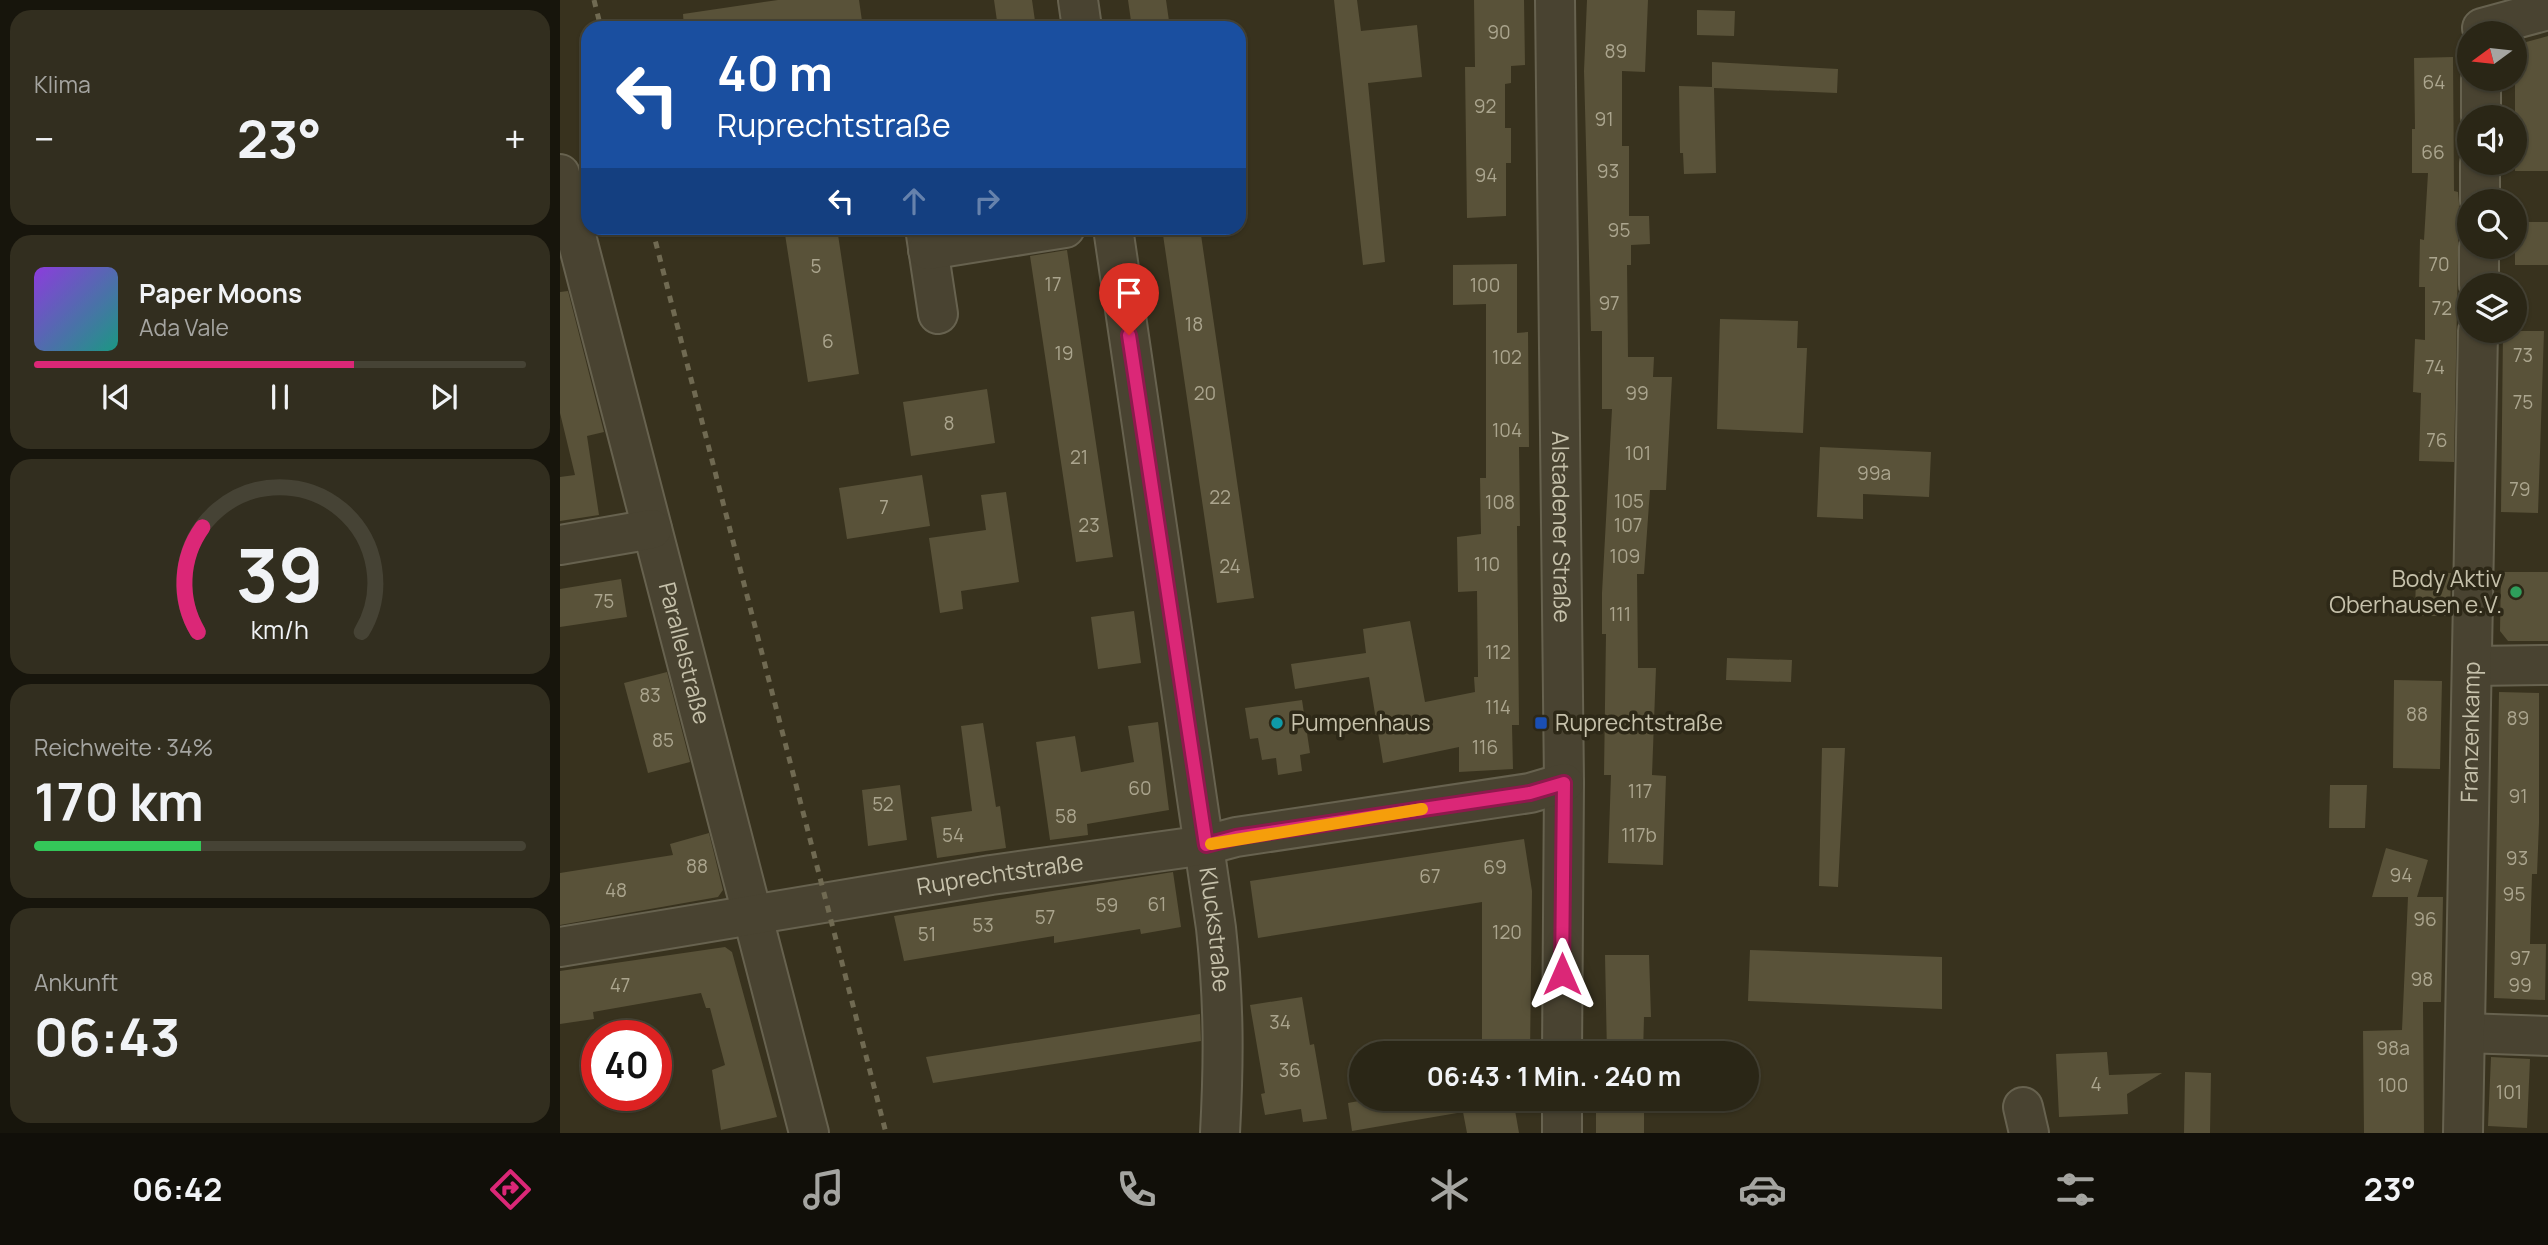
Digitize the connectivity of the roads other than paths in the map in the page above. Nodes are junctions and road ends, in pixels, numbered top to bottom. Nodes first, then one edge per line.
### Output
1 (1078, 0) edge
2 (1555, 0) edge
3 (2548, 10) edge
4 (2482, 20) edge
5 (1081, 21) edge
6 (560, 174) edge
7 (977, 235) edge
8 (1114, 235) edge
9 (926, 239) edge
10 (938, 314) dead end
11 (2478, 343) edge
12 (652, 529) junction
13 (560, 545) edge
14 (2548, 665) edge
15 (2473, 666) junction
16 (1564, 783) junction
17 (1206, 845) junction
18 (753, 917) junction
19 (560, 947) edge
20 (2465, 1033) junction
21 (2548, 1036) edge
22 (1562, 1041) edge
23 (1562, 1111) edge
24 (809, 1133) edge
25 (1220, 1133) edge
26 (1562, 1133) edge
27 (2463, 1133) edge

1 - 5 street
2 - 16 street, Alstadener Straße
3 - 4 street
6 - 12 street, Parallelstraße
7 - 9 street
8 - 17 street, Kluckstraße
9 - 10 street
11 - 15 street, Franzenkamp
12 - 13 street
12 - 18 street, Parallelstraße
14 - 15 street
15 - 20 street, Franzenkamp
16 - 17 street, Ruprechtstraße
16 - 22 street, Alstadener Straße
17 - 18 street, Ruprechtstraße
17 - 25 street, Kluckstraße
18 - 19 street, Ruprechtstraße
18 - 24 street, Parallelstraße
20 - 21 street
20 - 27 street, Franzenkamp
23 - 26 street

